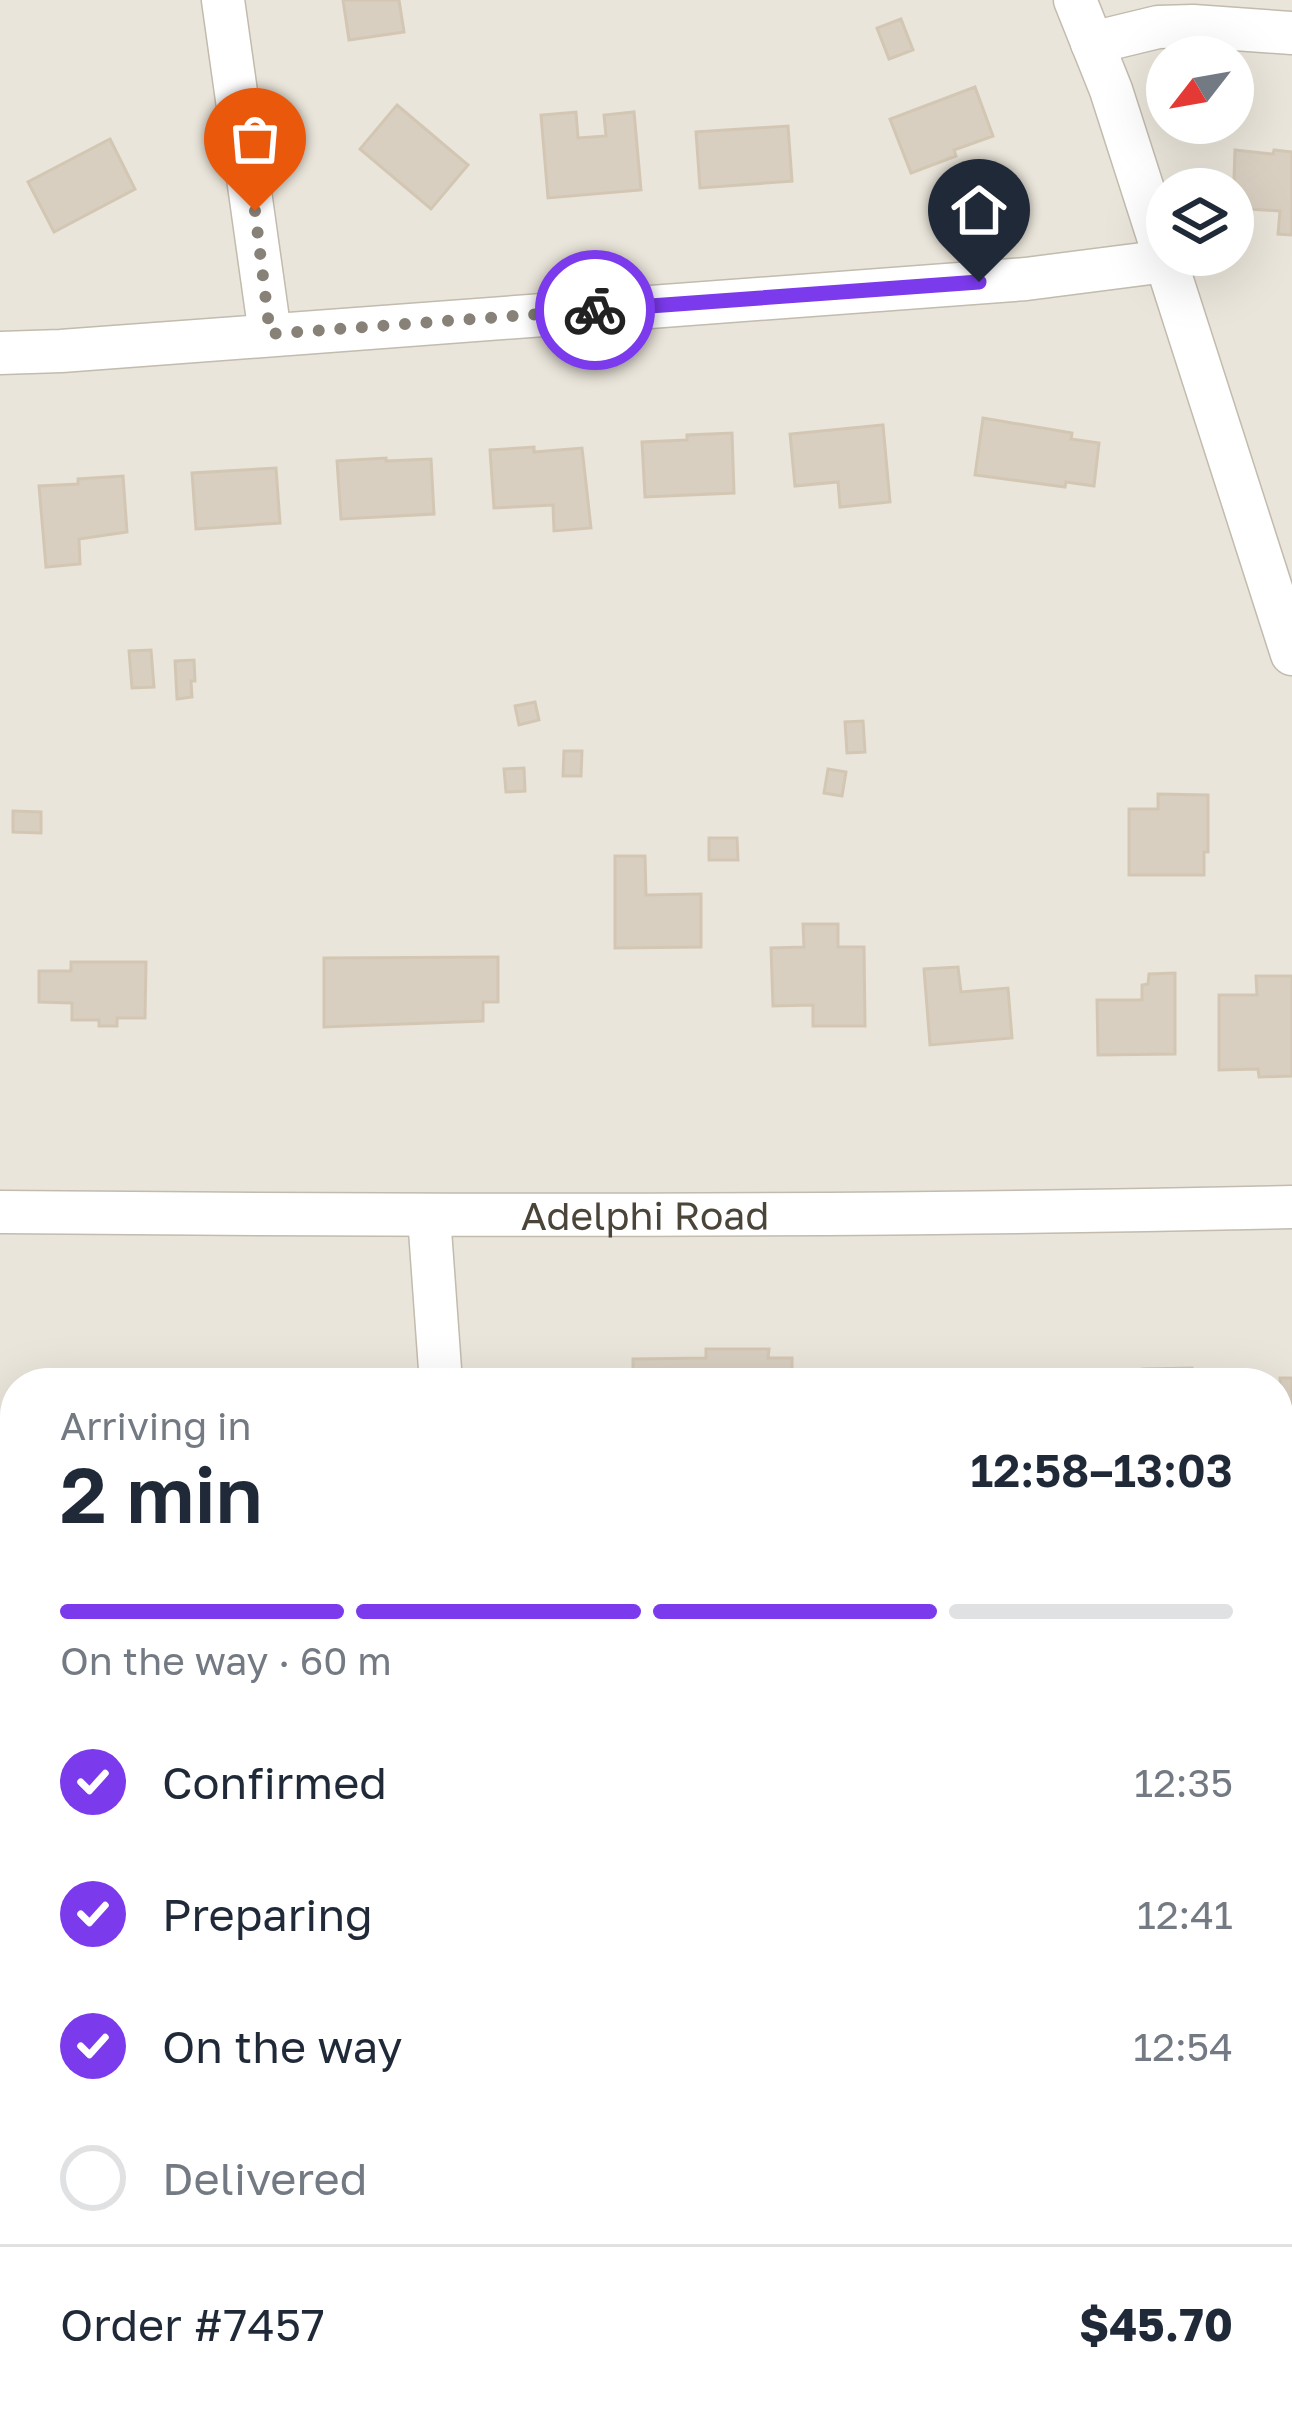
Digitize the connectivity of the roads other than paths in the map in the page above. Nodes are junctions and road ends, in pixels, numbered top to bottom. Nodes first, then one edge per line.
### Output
1 (223, 0) edge
2 (1075, 0) edge
3 (1292, 33) edge
4 (1092, 44) junction
5 (1146, 199) edge
6 (1146, 264) edge
7 (1171, 276) edge
8 (270, 334) junction
9 (0, 353) edge
10 (1292, 653) edge
11 (1292, 1207) edge
12 (0, 1212) edge
13 (429, 1216) junction
14 (440, 1368) edge

1 - 8 street
2 - 4 street
3 - 4 street
4 - 5 street
6 - 8 street
7 - 10 street
8 - 9 street
11 - 13 street, Adelphi Road
12 - 13 street, Adelphi Road
13 - 14 street

